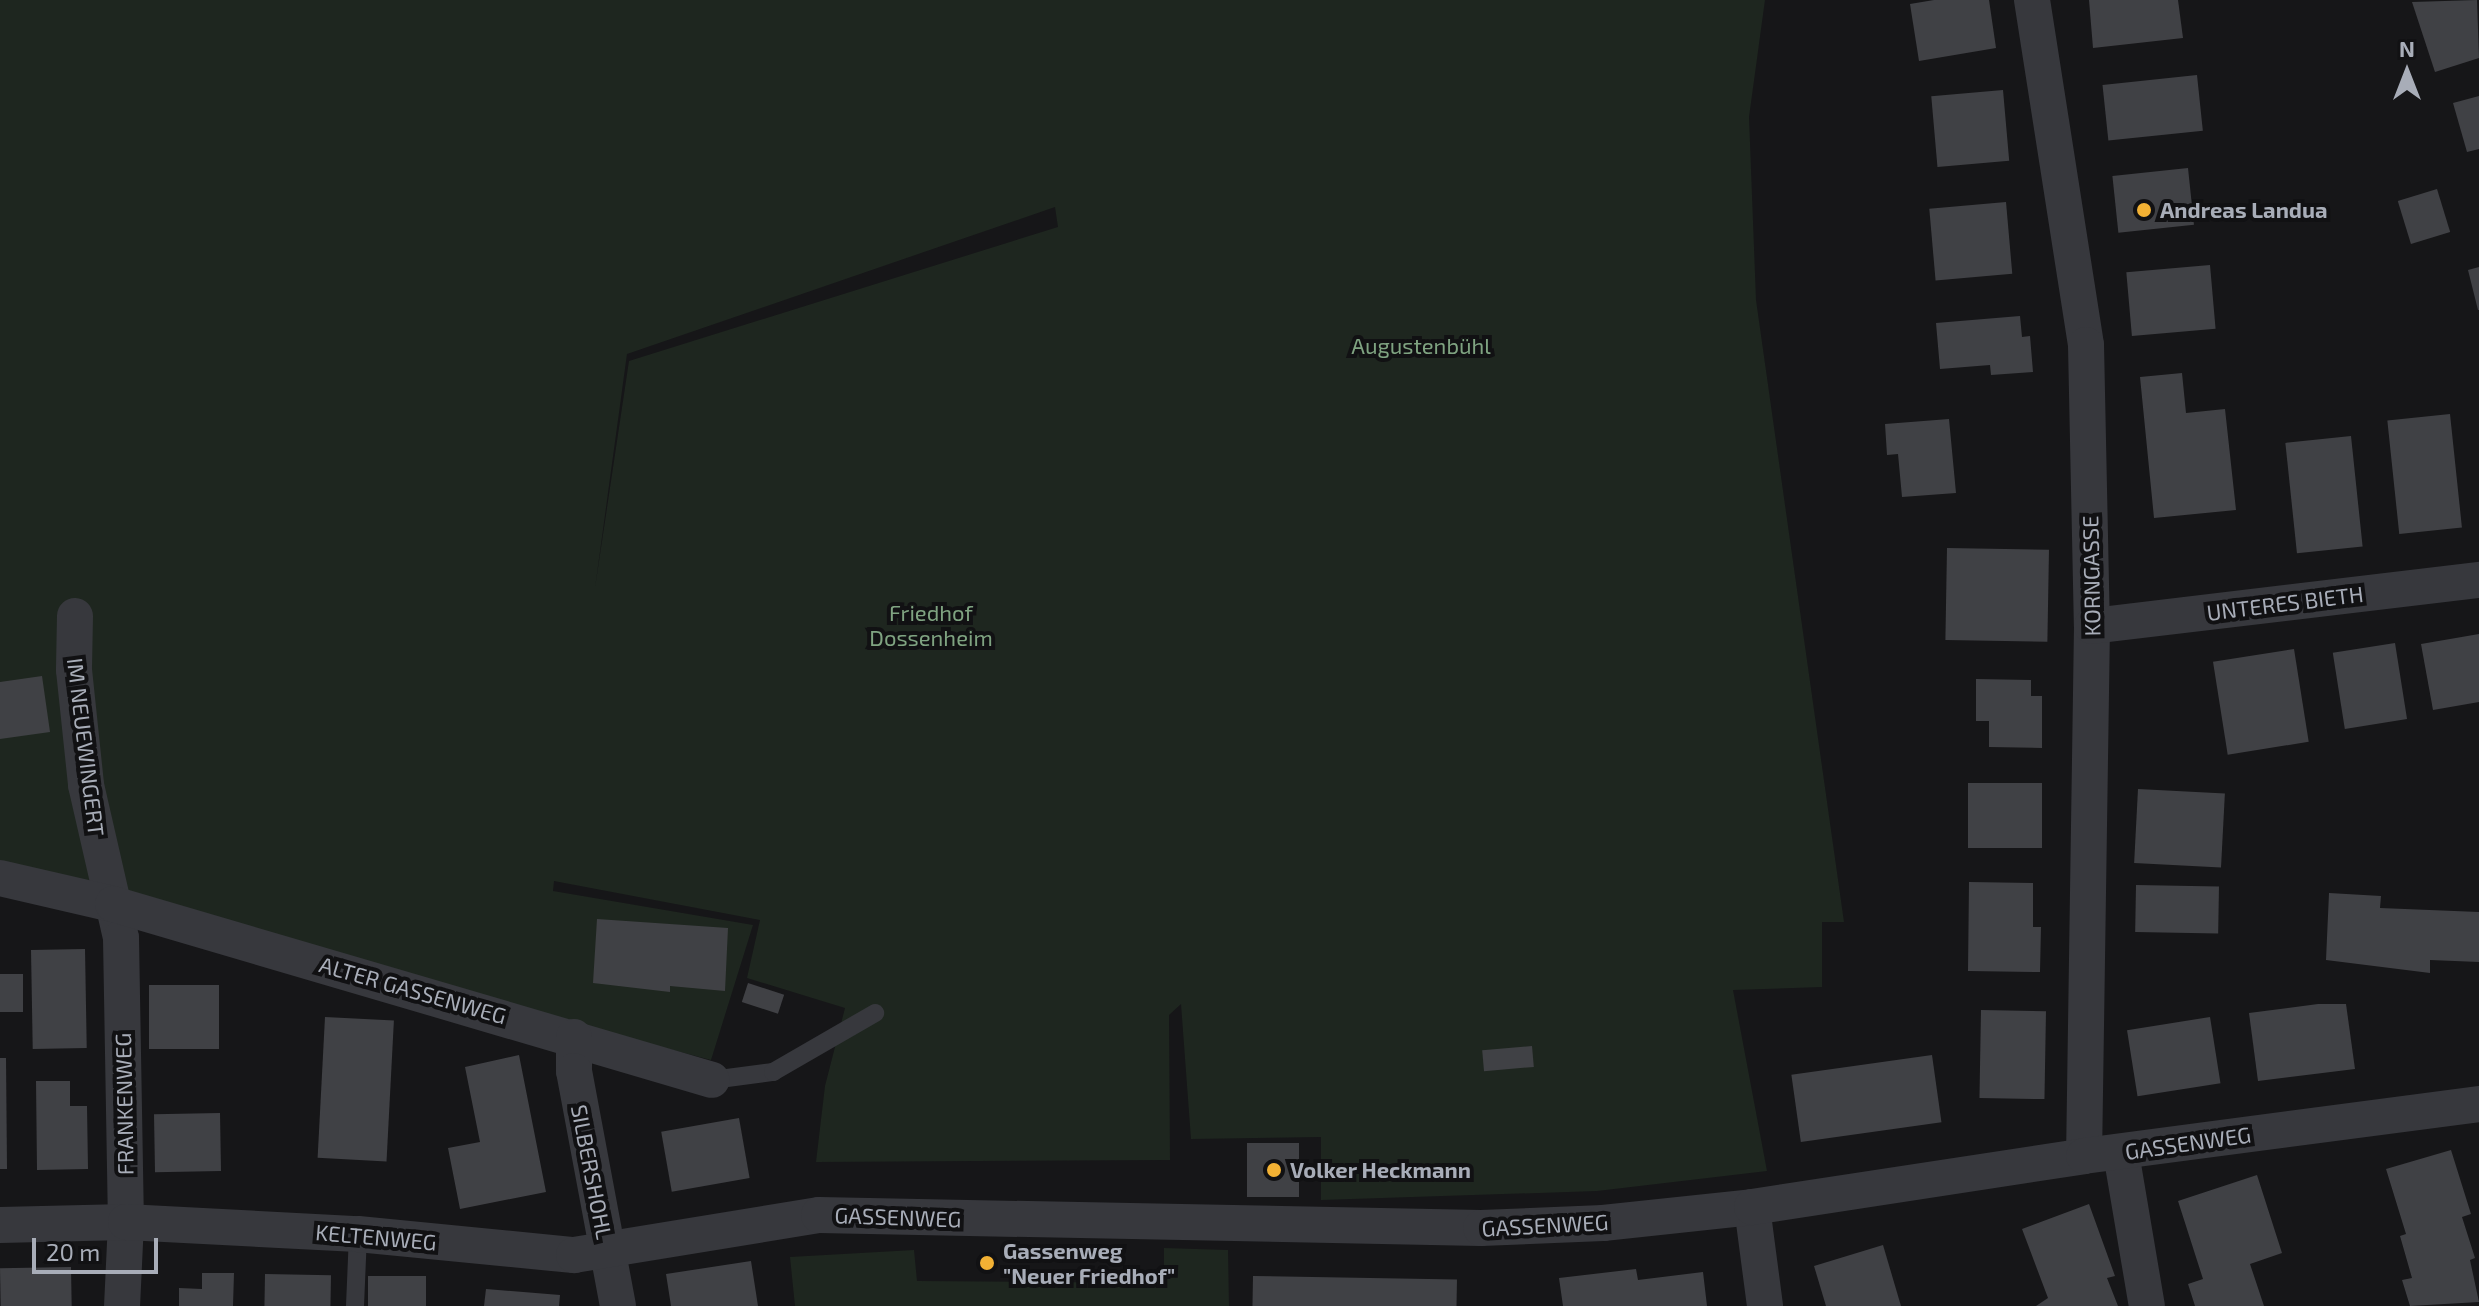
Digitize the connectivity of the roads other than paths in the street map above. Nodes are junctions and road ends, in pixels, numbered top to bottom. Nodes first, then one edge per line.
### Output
1 (2032, 0) edge
2 (2479, 580) edge
3 (75, 616) dead end
4 (2092, 626) junction
5 (0, 878) edge
6 (113, 904) junction
7 (875, 1013) dead end
8 (574, 1037) junction
9 (712, 1080) joint
10 (2479, 1104) edge
11 (2121, 1153) junction
12 (2084, 1156) junction
13 (1752, 1207) junction
14 (126, 1222) junction
15 (0, 1225) edge
16 (358, 1234) junction
17 (608, 1253) junction
18 (122, 1306) edge
19 (355, 1306) edge
20 (618, 1306) edge
21 (1765, 1306) edge
22 (2147, 1306) edge

1 - 4 street, KORNGASSE
2 - 4 street, UNTERES BIETH
3 - 6 street, IM NEUEWINGERT
4 - 12 street, KORNGASSE
5 - 6 street
6 - 8 street, ALTER GASSENWEG
6 - 14 street, FRANKENWEG
7 - 9 lane
8 - 9 street, ALTER GASSENWEG
8 - 17 street, SILBERSHOHL
10 - 11 street, GASSENWEG
11 - 12 street, GASSENWEG
11 - 22 street
12 - 13 street, GASSENWEG
13 - 17 street, GASSENWEG
13 - 21 street
14 - 15 street, KELTENWEG
14 - 16 street, KELTENWEG
14 - 18 street, FRANKENWEG
16 - 17 street, KELTENWEG
16 - 19 lane
17 - 20 street, SILBERSHOHL

